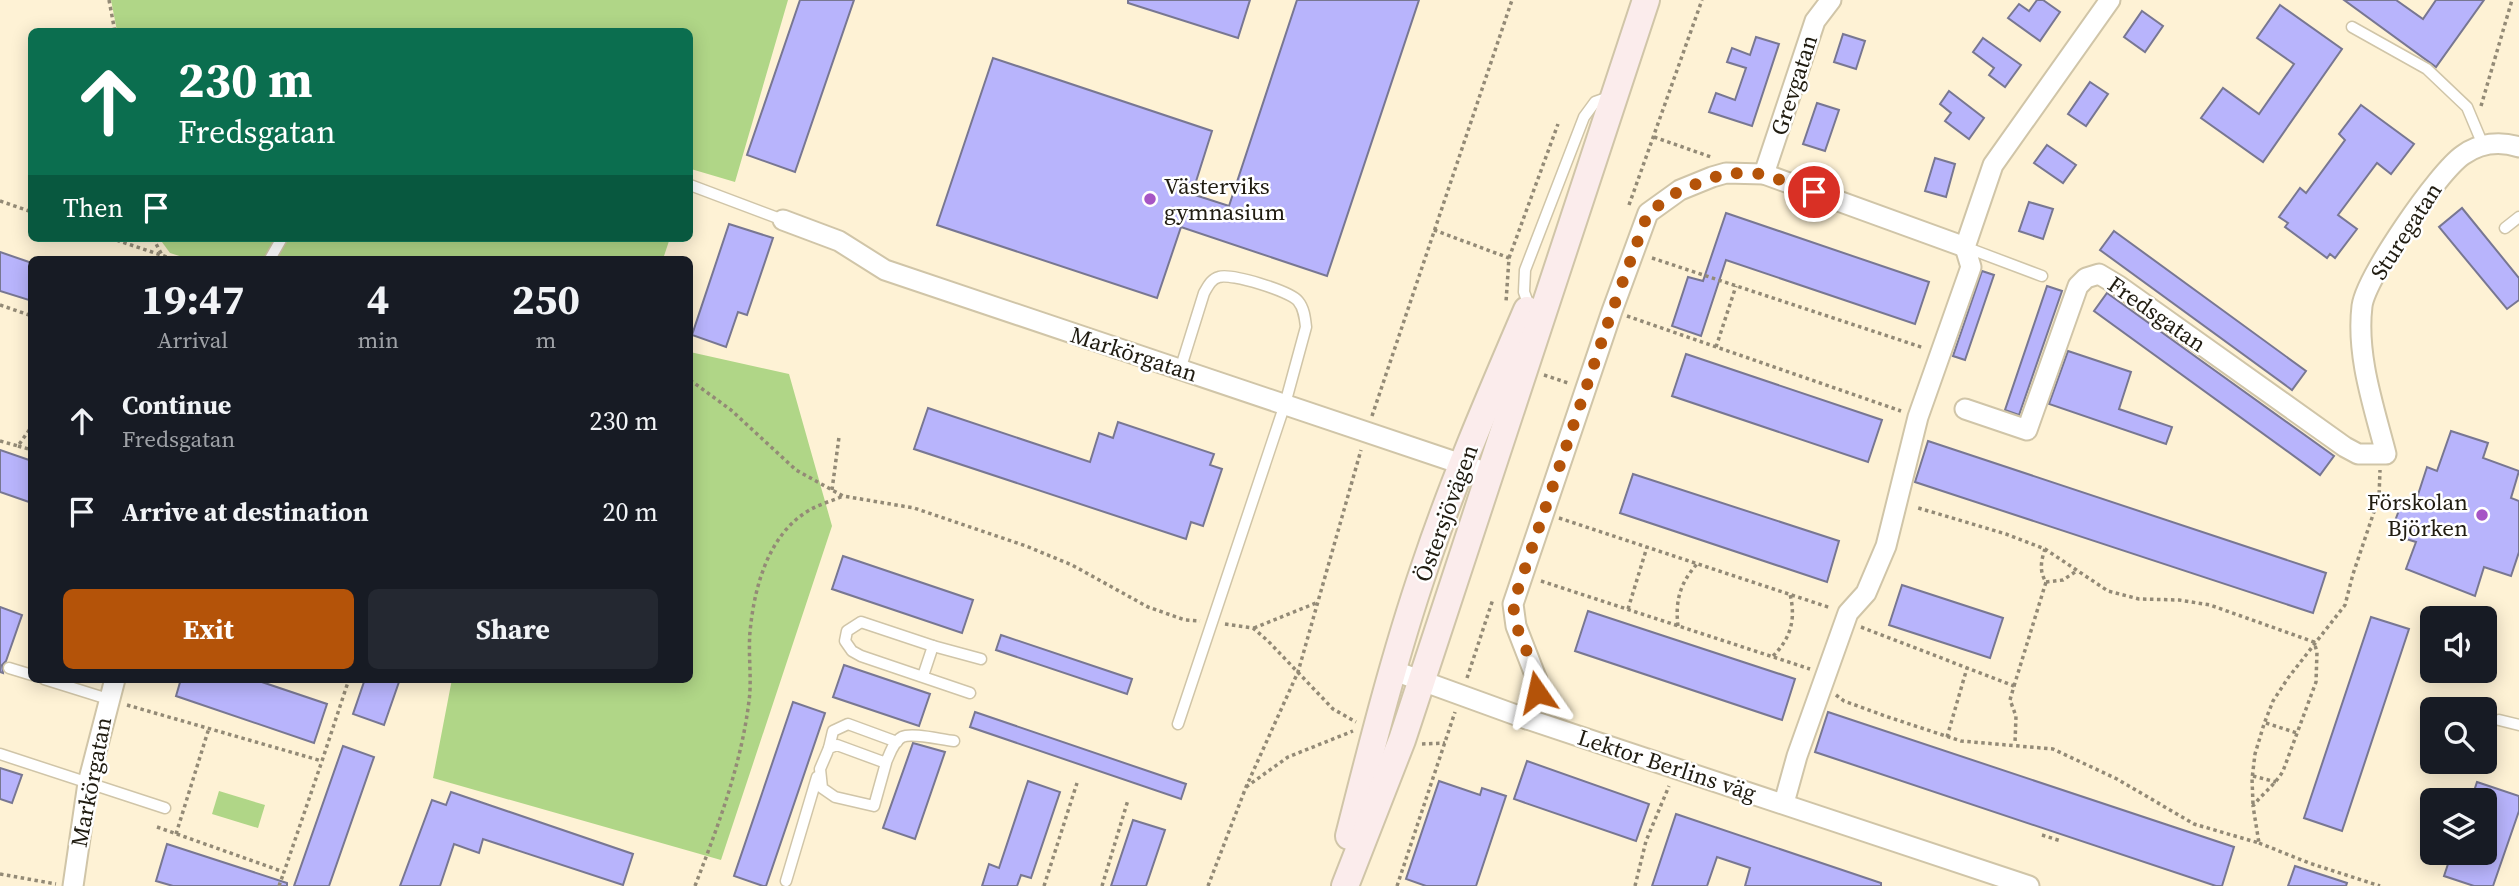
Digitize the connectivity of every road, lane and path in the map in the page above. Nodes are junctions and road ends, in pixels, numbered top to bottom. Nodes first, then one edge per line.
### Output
1 (109, 0) edge
2 (1646, 0) edge
3 (1831, 0) edge
4 (2110, 0) edge
5 (2512, 0) edge
6 (2352, 27) dead end
7 (114, 28) edge
8 (1613, 96) junction
9 (1558, 124) dead end
10 (1654, 137) dead end
11 (2481, 141) junction
12 (2519, 147) edge
13 (1594, 153) junction
14 (1726, 173) junction
15 (1764, 174) junction
16 (693, 186) edge
17 (0, 201) edge
18 (28, 211) edge
19 (2519, 217) edge
20 (783, 220) joint
21 (2505, 228) dead end
22 (1434, 230) dead end
23 (121, 242) edge
24 (1965, 247) junction
25 (1634, 251) junction
26 (160, 256) edge
27 (1509, 258) junction
28 (2042, 276) dead end
29 (1736, 286) junction
30 (0, 305) edge
31 (1518, 305) junction
32 (1612, 311) junction
33 (28, 315) edge
34 (1716, 347) junction
35 (1940, 354) junction
36 (1180, 370) junction
37 (693, 382) edge
38 (1284, 404) junction
39 (1965, 409) dead end
40 (1918, 417) junction
41 (28, 432) edge
42 (839, 437) dead end
43 (0, 441) edge
44 (18, 446) junction
45 (28, 449) edge
46 (2383, 454) junction
47 (1462, 465) junction
48 (1491, 474) junction
49 (832, 490) junction
50 (843, 496) junction
51 (1896, 501) junction
52 (1544, 513) junction
53 (1647, 547) junction
54 (2045, 549) junction
55 (1697, 564) junction
56 (2078, 570) junction
57 (1522, 575) junction
58 (2046, 582) junction
59 (1790, 594) junction
60 (1316, 603) dead end
61 (1628, 609) junction
62 (1847, 617) junction
63 (1212, 622) junction
64 (1678, 626) junction
65 (1253, 628) junction
66 (2314, 642) junction
67 (933, 646) junction
68 (1772, 656) junction
69 (981, 659) dead end
70 (9, 668) dead end
71 (1967, 668) junction
72 (1392, 670) junction
73 (28, 674) edge
74 (923, 676) junction
75 (1825, 679) junction
76 (1421, 680) junction
77 (57, 683) edge
78 (114, 683) edge
79 (348, 683) edge
80 (2014, 686) junction
81 (970, 693) dead end
82 (108, 699) junction
83 (1527, 719) junction
84 (2499, 720) dead end
85 (2265, 722) junction
86 (1178, 723) dead end
87 (2519, 725) edge
88 (209, 728) junction
89 (2297, 733) junction
90 (1947, 737) junction
91 (1402, 740) junction
92 (954, 741) dead end
93 (897, 742) junction
94 (1445, 743) dead end
95 (2015, 744) junction
96 (829, 748) junction
97 (0, 754) edge
98 (322, 761) junction
99 (886, 763) junction
100 (1677, 768) junction
101 (820, 769) junction
102 (2253, 776) junction
103 (2276, 782) junction
104 (88, 783) junction
105 (1077, 783) dead end
106 (1246, 787) dead end
107 (1128, 800) dead end
108 (1784, 803) junction
109 (2253, 806) junction
110 (165, 808) dead end
111 (157, 827) dead end
112 (176, 834) junction
113 (2042, 835) dead end
114 (2061, 841) dead end
115 (2259, 843) junction
116 (284, 872) junction
117 (0, 874) edge
118 (786, 881) dead end
119 (65, 886) edge
120 (73, 886) edge
121 (279, 886) edge
122 (695, 886) edge
123 (1044, 886) edge
124 (1102, 886) edge
125 (1337, 886) edge
126 (1345, 886) edge
127 (1635, 886) edge
128 (2029, 886) edge
129 (2380, 886) edge

1 - 7 path
2 - 8 main road, Östersjövägen
3 - 15 street, Grevgatan
4 - 24 street
5 - 11 path
6 - 11 lane
8 - 13 main road, Östersjövägen
8 - 31 lane
9 - 27 path
10 - 14 path
11 - 12 street
11 - 46 street, Sturegatan
13 - 31 main road, Östersjövägen
13 - 48 main road, Östersjövägen
14 - 15 street
14 - 25 street
15 - 24 street
16 - 20 lane
17 - 18 path
19 - 21 lane
20 - 36 street, Markörgatan
22 - 27 path
23 - 26 path
24 - 28 lane
24 - 35 street
25 - 29 path
25 - 32 street
27 - 31 path
29 - 34 path
29 - 35 path
30 - 33 path
31 - 47 main road, Östersjövägen
32 - 34 path
32 - 52 street
34 - 40 path
35 - 40 street
36 - 38 street, Markörgatan
36 - 38 lane
37 - 49 path
38 - 47 street, Markörgatan
38 - 63 lane
39 - 46 street, Fredsgatan
40 - 51 street
41 - 44 path
42 - 49 path
43 - 44 path
44 - 45 path
46 - 66 path
47 - 48 street, Markörgatan
47 - 72 main road, Östersjövägen
48 - 76 main road, Östersjövägen
49 - 50 path
50 - 63 path
50 - 122 path
51 - 54 path
51 - 62 street
52 - 53 path
52 - 57 street
53 - 55 path
53 - 61 path
54 - 56 path
54 - 58 path
55 - 59 path
55 - 64 path
56 - 58 path
56 - 66 path
57 - 61 path
57 - 83 street
58 - 80 path
59 - 62 path
59 - 68 path
60 - 65 path
61 - 64 path
62 - 71 path
62 - 75 street
63 - 65 path
63 - 86 lane
64 - 68 path
65 - 106 path
66 - 85 path
66 - 89 path
67 - 69 lane
67 - 74 lane
67 - 74 lane
68 - 75 path
70 - 73 lane
71 - 80 path
71 - 90 path
72 - 76 street, Lektor Berlins väg
72 - 125 main road, Östersjövägen
74 - 81 lane
75 - 90 path
75 - 108 street, Lektor Berlins väg
76 - 83 street, Lektor Berlins väg
76 - 91 main road, Östersjövägen
77 - 82 lane
78 - 82 street, Markörgatan
79 - 98 path
80 - 95 path
82 - 88 path
82 - 104 street, Markörgatan
83 - 100 street, Lektor Berlins väg
84 - 87 lane
85 - 89 path
85 - 102 path
88 - 98 path
88 - 112 path
89 - 103 path
90 - 95 path
91 - 94 path
91 - 126 main road, Östersjövägen
92 - 93 lane
93 - 96 lane
93 - 99 lane
95 - 115 path
96 - 99 lane
96 - 101 lane
97 - 104 lane
98 - 116 path
99 - 101 lane
100 - 108 street, Lektor Berlins väg
100 - 127 path
101 - 118 lane
102 - 103 path
102 - 109 path
103 - 109 path
104 - 110 lane
104 - 120 street, Markörgatan
105 - 123 path
107 - 124 path
108 - 128 street, Lektor Berlins väg
109 - 115 path
111 - 112 path
112 - 116 path
113 - 114 path
115 - 129 path
116 - 121 path
117 - 119 path

